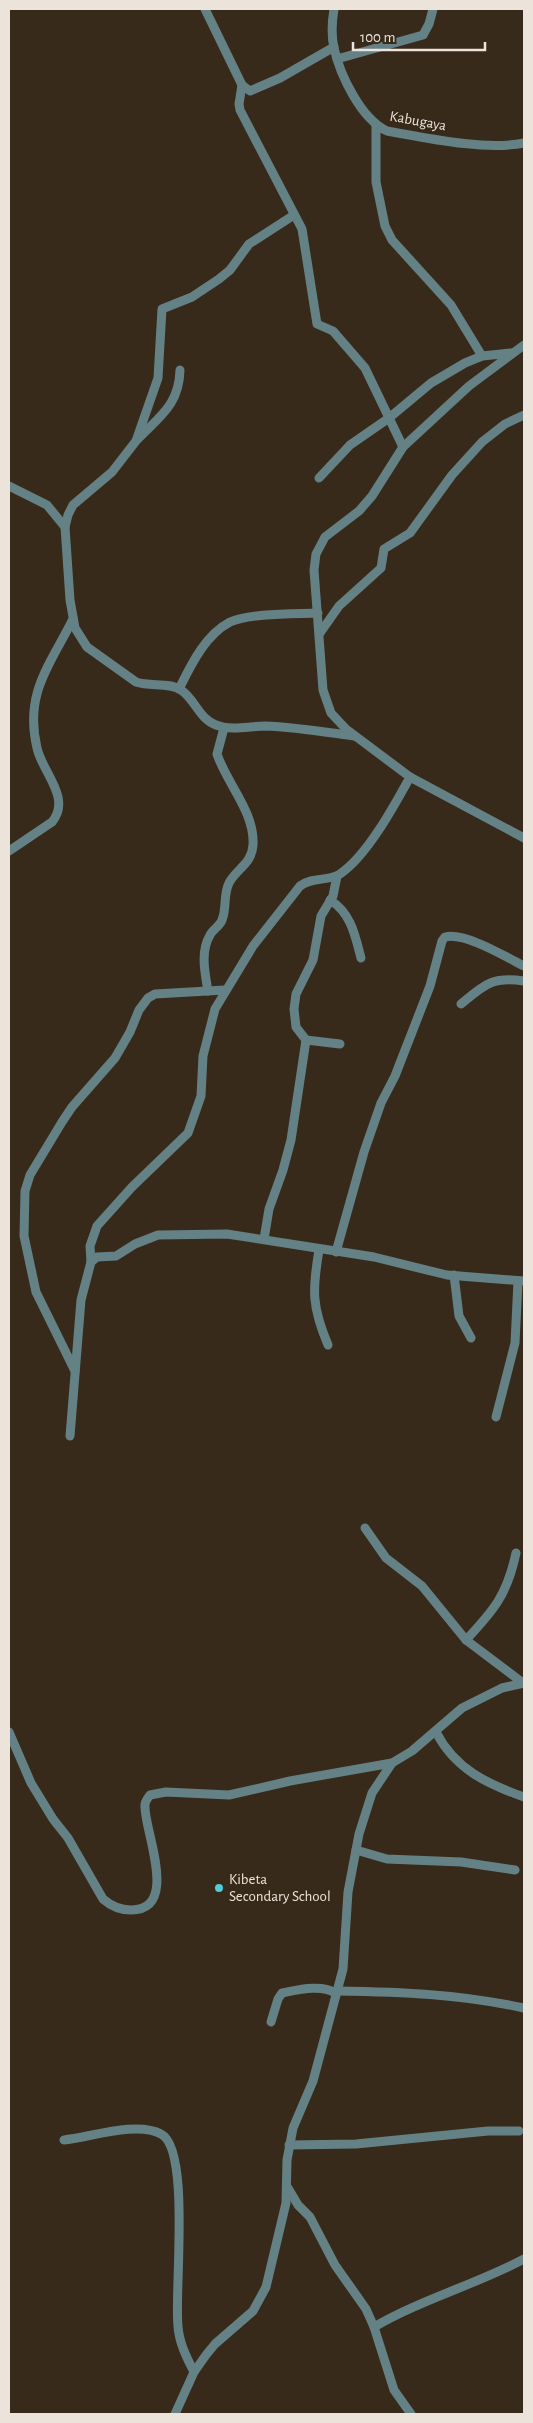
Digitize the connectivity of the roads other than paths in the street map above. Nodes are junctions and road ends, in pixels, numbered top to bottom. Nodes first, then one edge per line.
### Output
1 (205, 9) edge
2 (334, 9) edge
3 (433, 9) edge
4 (334, 46) junction
5 (337, 59) junction
6 (242, 85) junction
7 (376, 126) junction
8 (524, 143) edge
9 (294, 215) junction
10 (524, 345) edge
11 (511, 353) junction
12 (482, 356) junction
13 (180, 370) dead end
14 (524, 415) edge
15 (389, 418) junction
16 (136, 441) junction
17 (403, 447) junction
18 (319, 478) dead end
19 (9, 486) edge
20 (65, 527) junction
21 (318, 613) junction
22 (73, 619) junction
23 (320, 633) junction
24 (180, 689) junction
25 (224, 728) junction
26 (354, 736) junction
27 (410, 778) junction
28 (524, 838) edge
29 (9, 851) edge
30 (337, 876) junction
31 (330, 900) junction
32 (361, 958) dead end
33 (524, 966) edge
34 (524, 981) edge
35 (225, 990) junction
36 (208, 991) junction
37 (461, 1004) dead end
38 (306, 1040) junction
39 (340, 1044) dead end
40 (264, 1240) junction
41 (319, 1250) junction
42 (336, 1252) junction
43 (91, 1262) junction
44 (454, 1275) junction
45 (521, 1281) edge
46 (471, 1338) dead end
47 (328, 1345) dead end
48 (77, 1373) junction
49 (496, 1417) dead end
50 (70, 1436) dead end
51 (365, 1528) dead end
52 (516, 1553) dead end
53 (466, 1640) junction
54 (524, 1683) edge
55 (9, 1732) edge
56 (436, 1732) junction
57 (392, 1763) junction
58 (524, 1797) edge
59 (356, 1850) junction
60 (515, 1870) dead end
61 (335, 1992) junction
62 (524, 2008) edge
63 (271, 2022) dead end
64 (519, 2130) dead end
65 (64, 2140) dead end
66 (289, 2145) junction
67 (287, 2186) junction
68 (524, 2259) edge
69 (374, 2327) junction
70 (194, 2372) junction
71 (175, 2414) edge
72 (411, 2414) edge

1 - 6 street
2 - 4 street, Kabugaya
3 - 5 street
4 - 5 street, Kabugaya
4 - 6 street
5 - 7 street, Kabugaya
6 - 9 street
7 - 8 street, Kabugaya
7 - 12 street
9 - 15 street
9 - 16 street
10 - 11 street
11 - 12 street
11 - 17 street
12 - 15 street
13 - 16 street
14 - 23 street
15 - 17 street
15 - 18 street
16 - 20 street
17 - 21 street
19 - 20 street
20 - 22 street
21 - 23 street
21 - 24 street
22 - 24 street
22 - 29 street
23 - 26 street
24 - 25 street
25 - 26 street
25 - 36 street
26 - 27 street
27 - 28 street
27 - 30 street
30 - 31 street
30 - 35 street
31 - 32 street
31 - 38 street
33 - 42 street
34 - 37 street
35 - 36 street
35 - 43 street
36 - 48 street
38 - 39 street
38 - 40 street
40 - 41 street
40 - 43 street
41 - 42 street
41 - 47 street
42 - 44 street
43 - 48 street
44 - 45 street
44 - 46 street
45 - 49 street
48 - 50 street
51 - 53 street
52 - 53 street
53 - 54 street
54 - 56 street
55 - 57 street
56 - 57 street
56 - 58 street
57 - 59 street
59 - 60 street
59 - 61 street
61 - 62 street
61 - 63 street
61 - 66 street
64 - 66 street
65 - 70 street
66 - 67 street
67 - 69 street
67 - 70 street
68 - 69 street
69 - 72 street
70 - 71 street

